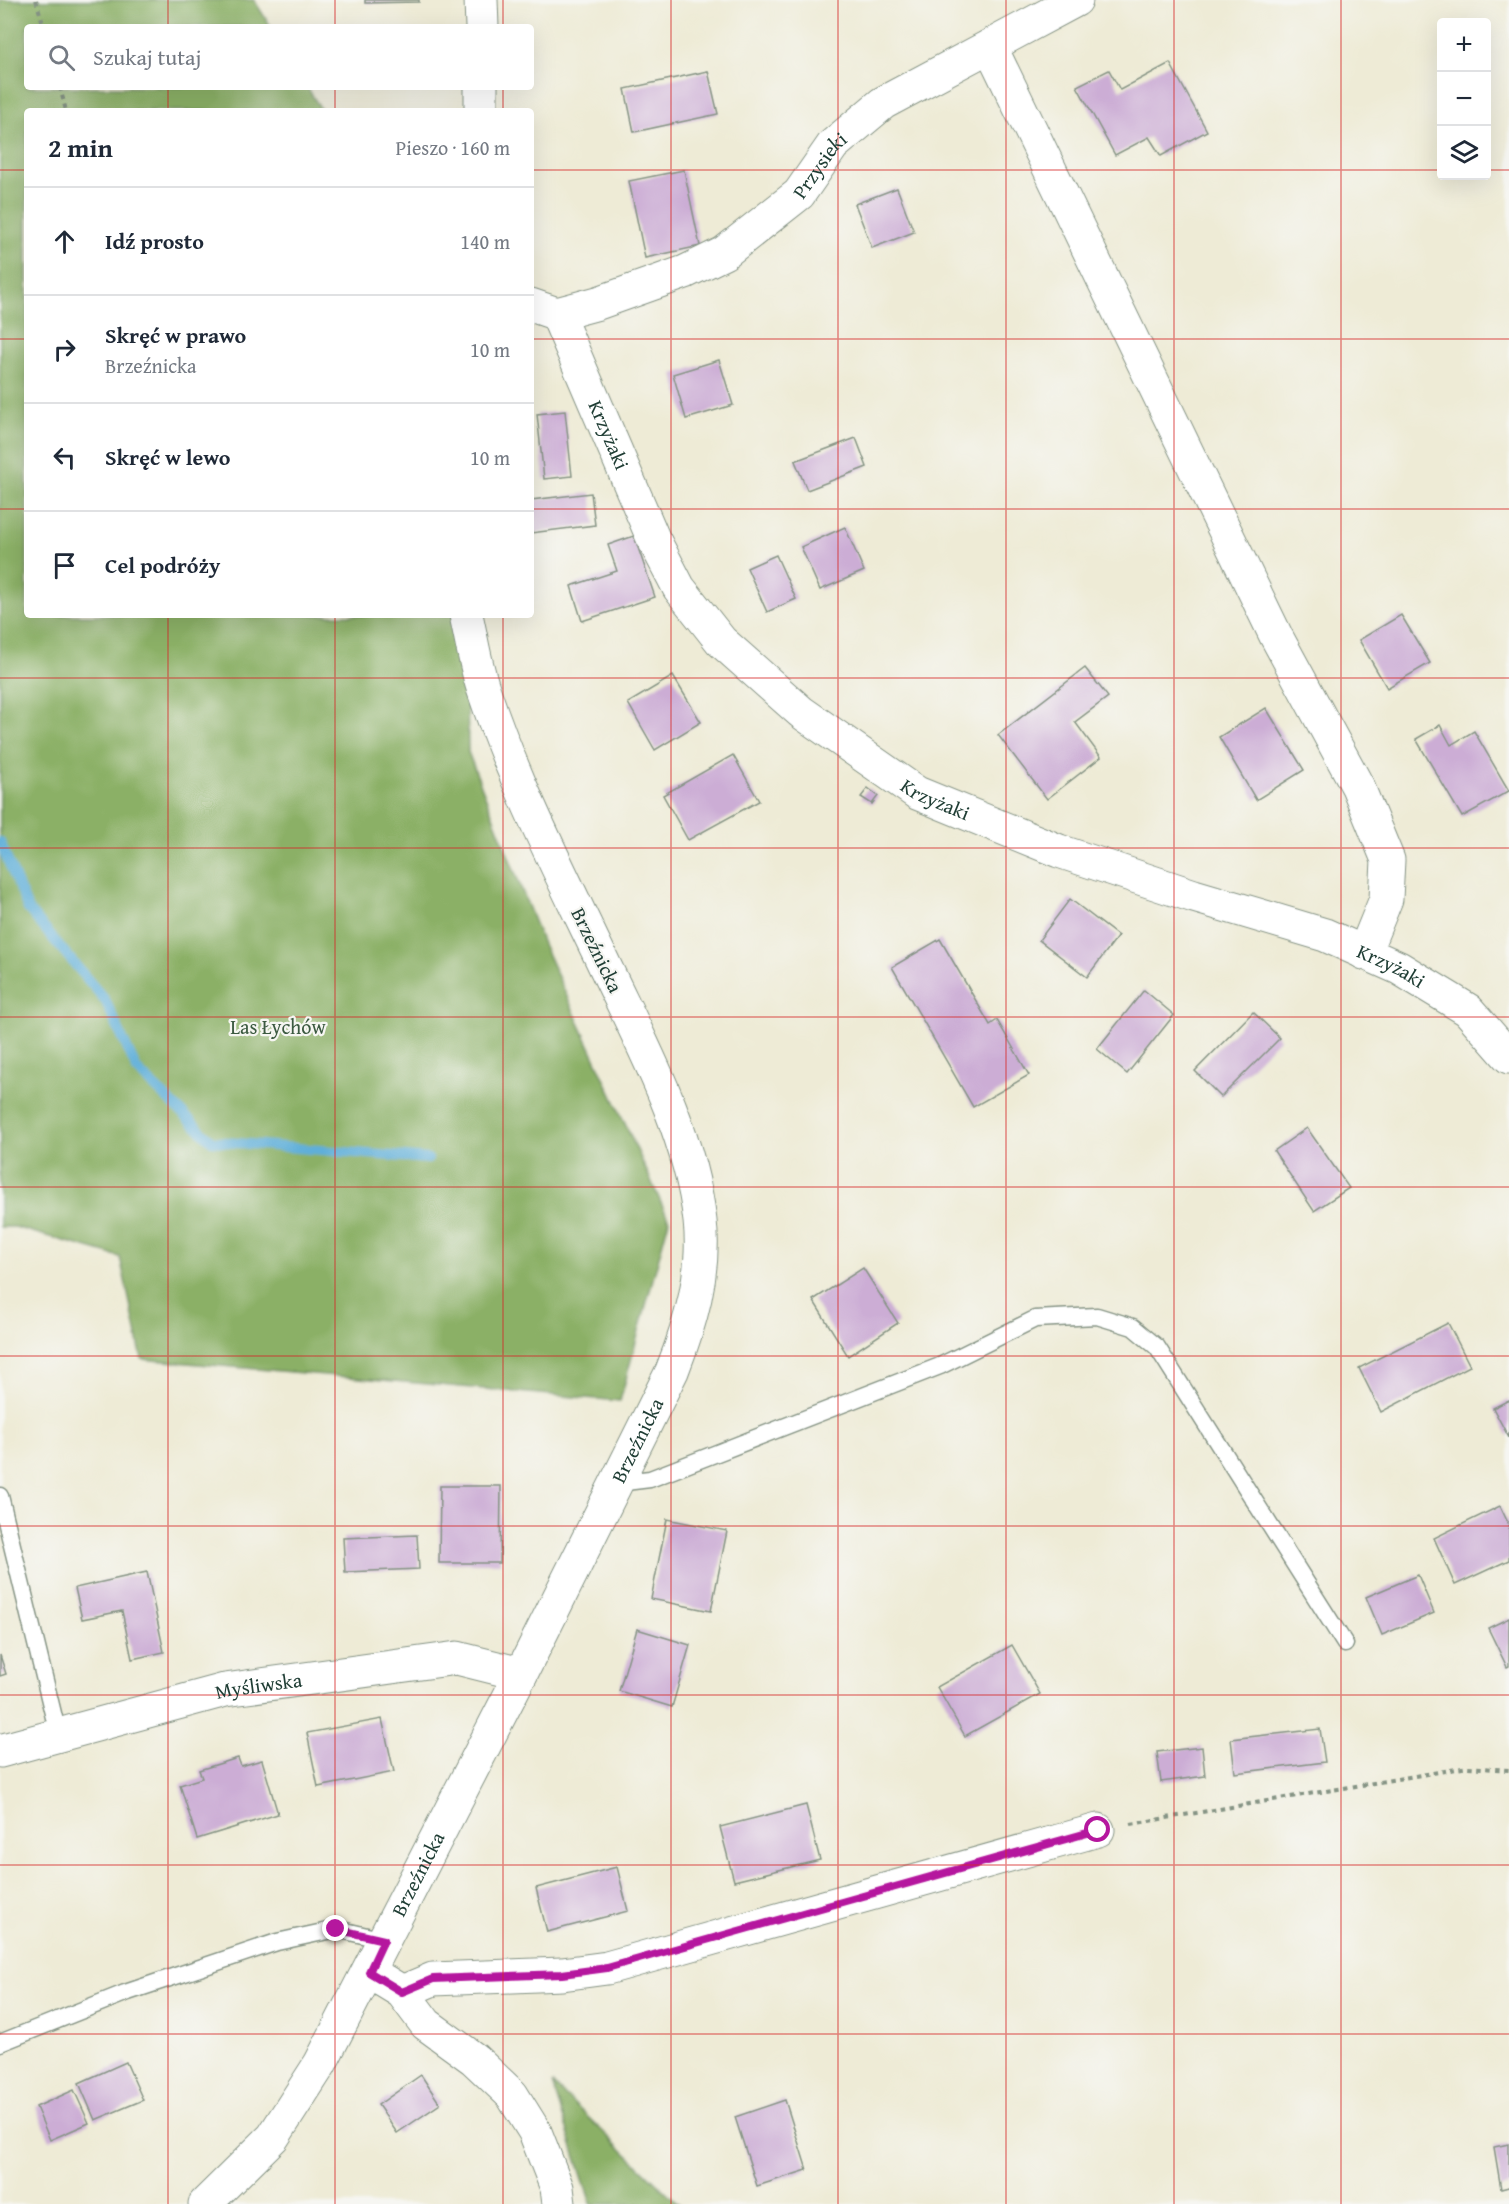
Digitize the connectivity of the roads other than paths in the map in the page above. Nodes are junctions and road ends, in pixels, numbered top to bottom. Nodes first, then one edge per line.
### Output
1 (481, 0) edge
2 (1076, 0) edge
3 (482, 24) edge
4 (990, 46) junction
5 (481, 90) edge
6 (481, 108) edge
7 (544, 309) edge
8 (467, 618) edge
9 (1364, 953) junction
10 (1509, 1057) edge
11 (617, 1483) junction
12 (0, 1496) edge
13 (1345, 1644) dead end
14 (521, 1674) junction
15 (58, 1734) junction
16 (0, 1751) edge
17 (1098, 1830) road end
18 (384, 1940) junction
19 (369, 1972) junction
20 (402, 1992) junction
21 (0, 2043) edge
22 (205, 2204) edge
23 (559, 2204) edge

1 - 3 street
2 - 4 street, Przysieki
4 - 7 street, Przysieki
4 - 9 street
5 - 6 street
7 - 9 street, Krzyżaki
8 - 11 street, Brzeźnicka
9 - 10 street, Krzyżaki
11 - 13 lane
11 - 14 street, Brzeźnicka
12 - 15 lane
14 - 15 street, Myśliwska
14 - 18 street, Brzeźnicka
15 - 16 street, Myśliwska
17 - 20 street
18 - 19 street, Brzeźnicka
18 - 21 lane
19 - 20 street
19 - 22 street, Brzeźnicka
20 - 23 street

